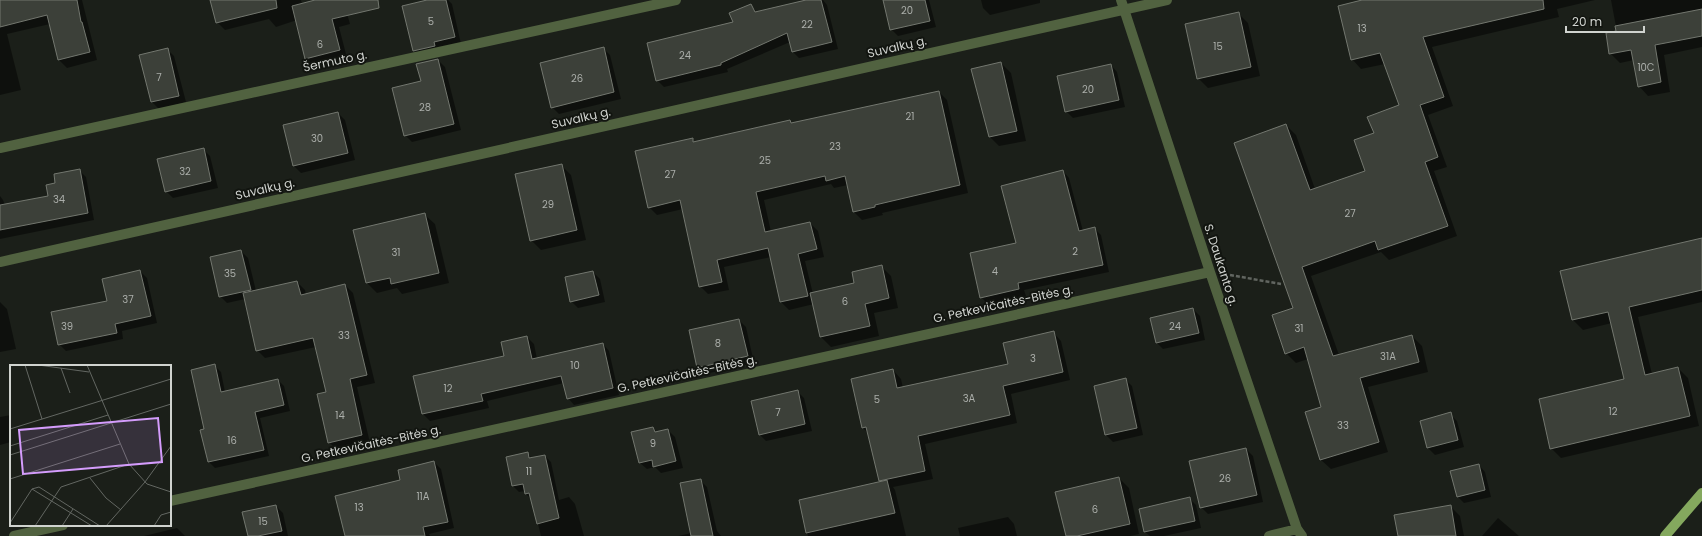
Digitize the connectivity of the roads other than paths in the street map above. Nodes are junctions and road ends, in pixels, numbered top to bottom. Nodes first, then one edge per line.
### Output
1 (676, 0) edge
2 (1167, 0) edge
3 (1123, 5) edge
4 (0, 148) edge
5 (0, 262) edge
6 (1210, 272) junction
7 (1702, 493) edge
8 (171, 501) edge
9 (59, 526) edge
10 (1300, 532) edge
11 (14, 536) edge
12 (1269, 536) edge
13 (1665, 536) edge

1 - 4 street, Šermuto g.
2 - 3 street, Suvalkų g.
3 - 5 street, Suvalkų g.
3 - 6 street, S. Daukanto g.
6 - 8 street, G. Petkevičaitės-Bitės g.
6 - 10 street, S. Daukanto g.
7 - 13 main road
9 - 11 street
10 - 12 street

